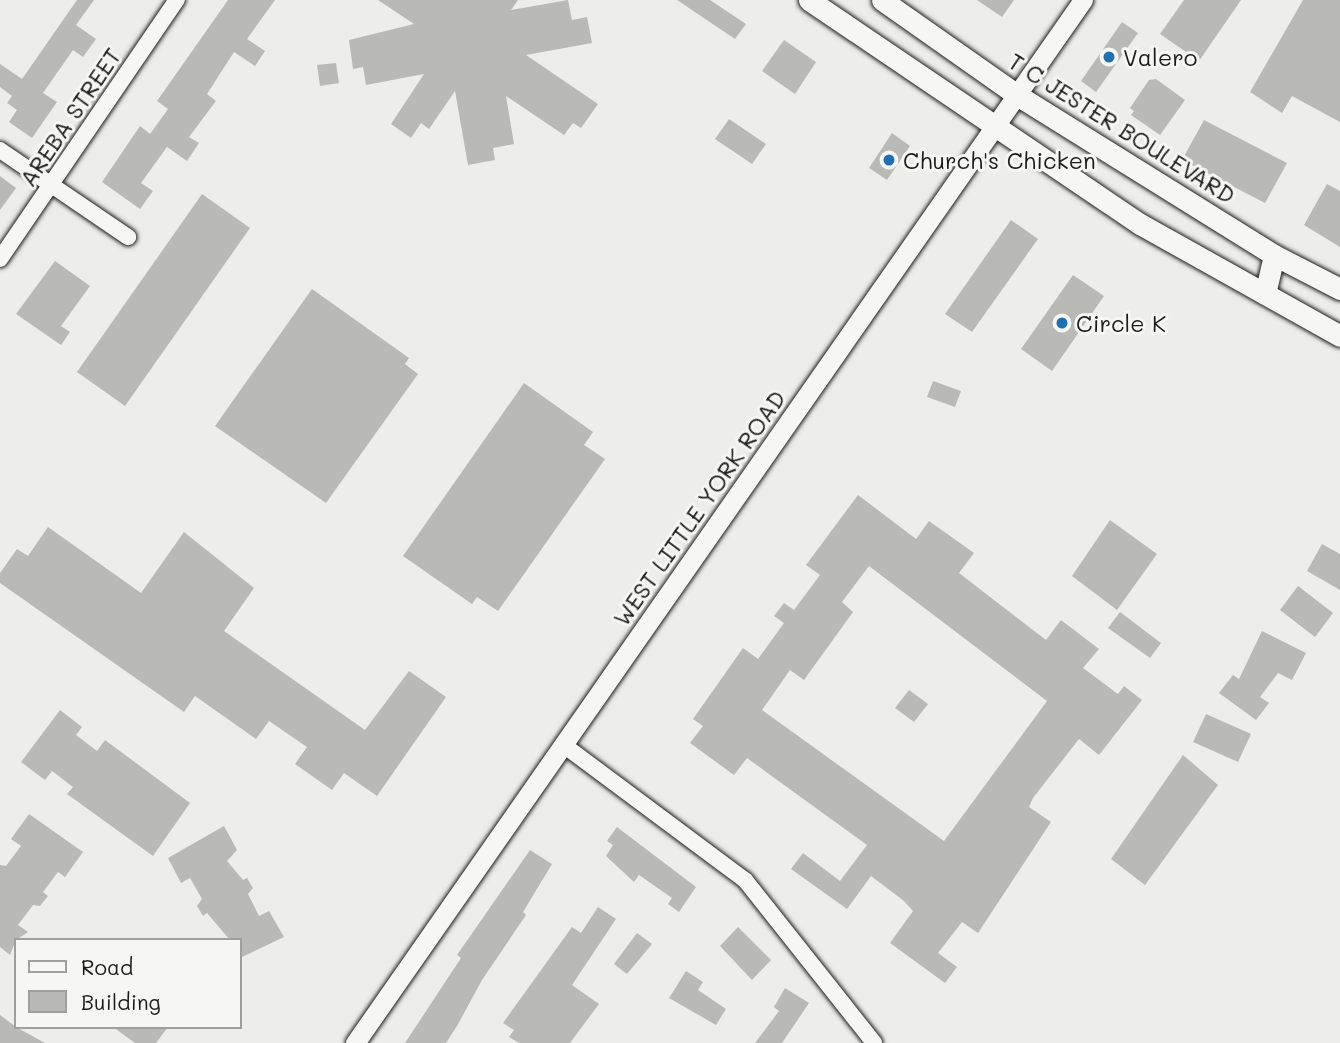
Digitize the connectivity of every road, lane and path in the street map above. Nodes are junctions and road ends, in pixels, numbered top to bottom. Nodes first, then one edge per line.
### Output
1 (177, 0) edge
2 (809, 0) edge
3 (882, 0) edge
4 (1083, 0) edge
5 (1017, 94) junction
6 (996, 129) junction
7 (0, 150) edge
8 (51, 185) junction
9 (128, 237) dead end
10 (1274, 255) junction
11 (0, 259) edge
12 (1340, 289) edge
13 (1265, 294) junction
14 (1340, 336) edge
15 (565, 746) junction
16 (355, 1043) edge
17 (874, 1043) edge

1 - 8 street, AREBA STREET
2 - 6 main road
3 - 5 main road, T C JESTER BOULEVARD
4 - 5 street, WEST LITTLE YORK ROAD
5 - 6 street, WEST LITTLE YORK ROAD
5 - 10 main road, T C JESTER BOULEVARD
6 - 13 main road
6 - 15 street, WEST LITTLE YORK ROAD
7 - 8 street
8 - 9 street
8 - 11 street, AREBA STREET
10 - 12 main road, T C JESTER BOULEVARD
10 - 13 main road
13 - 14 main road
15 - 16 street, WEST LITTLE YORK ROAD
15 - 17 street

